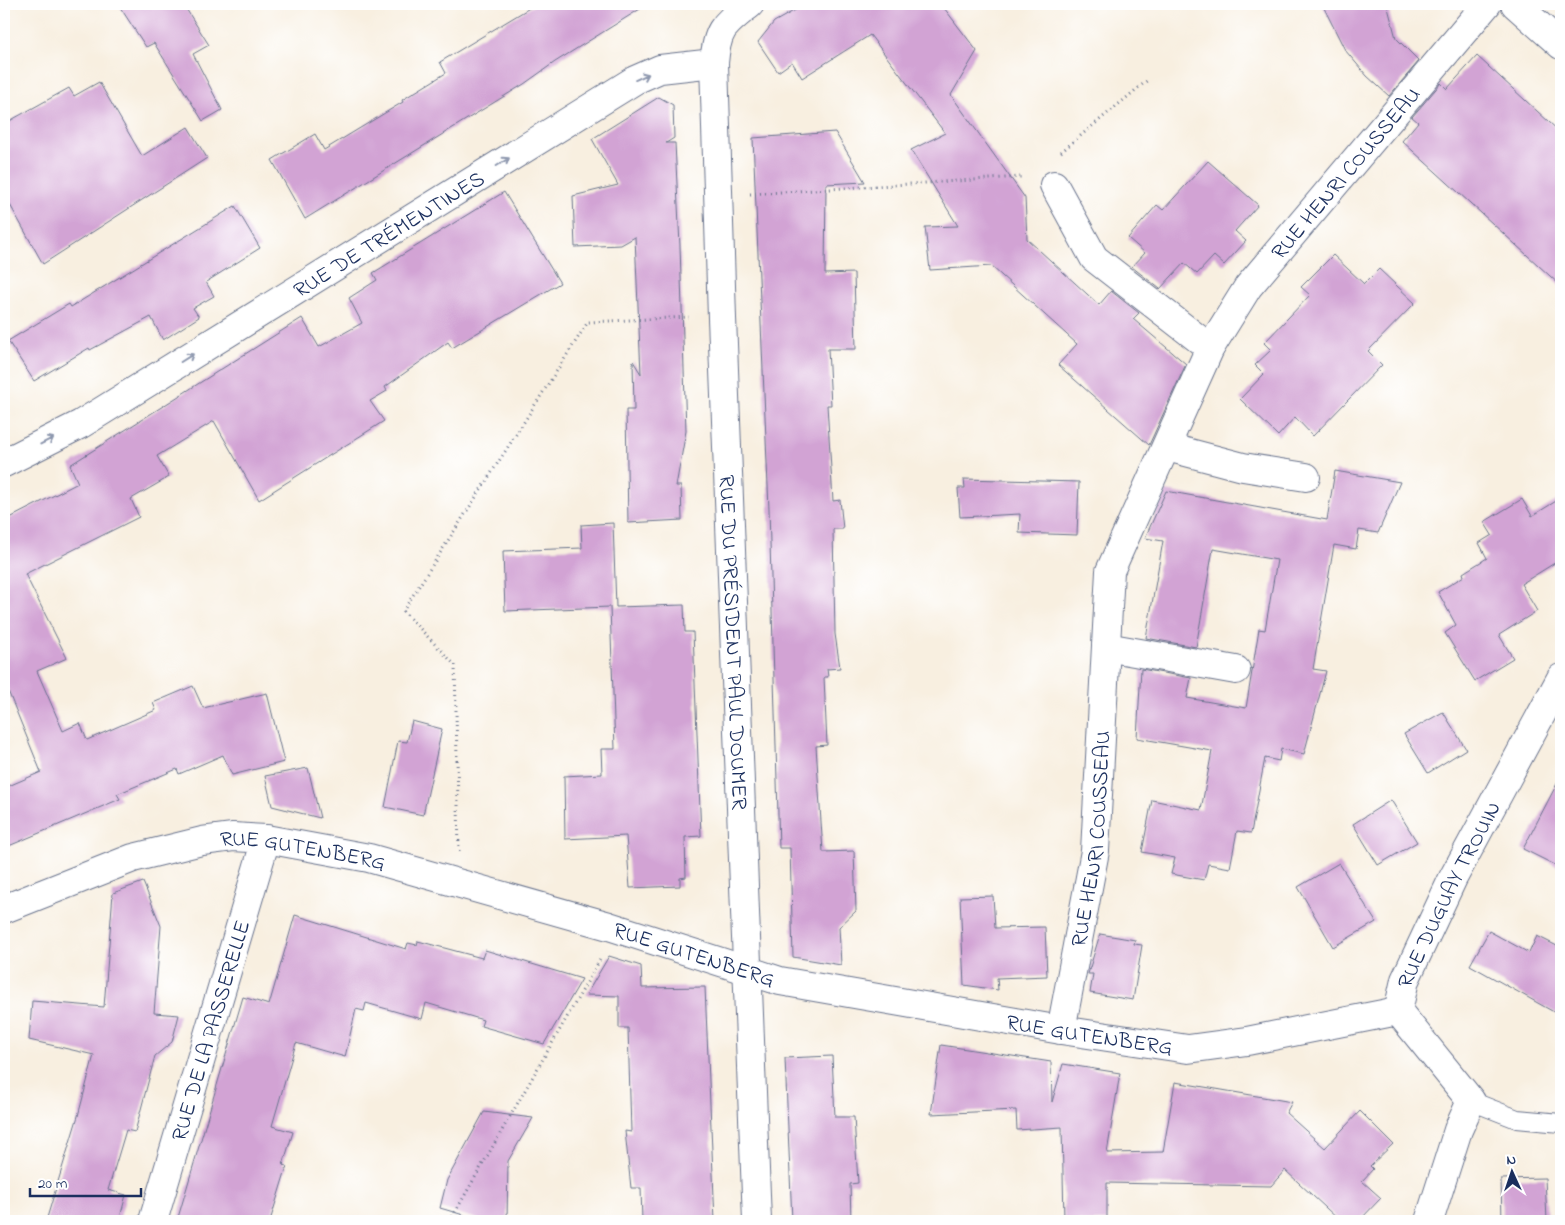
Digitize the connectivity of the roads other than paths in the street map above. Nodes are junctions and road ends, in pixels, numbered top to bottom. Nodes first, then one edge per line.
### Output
1 (750, 4) edge
2 (1487, 4) edge
3 (1515, 4) edge
4 (1561, 45) edge
5 (714, 63) junction
6 (1054, 185) dead end
7 (1210, 348) junction
8 (1167, 447) junction
9 (4, 463) edge
10 (1306, 477) dead end
11 (1106, 647) junction
12 (1236, 670) dead end
13 (1561, 678) edge
14 (266, 840) junction
15 (4, 908) edge
16 (747, 970) junction
17 (1398, 1011) junction
18 (1061, 1030) junction
19 (1471, 1101) junction
20 (1561, 1123) edge
21 (153, 1221) edge
22 (757, 1221) edge
23 (1429, 1221) edge

1 - 5 street
2 - 7 street, RUE HENRI COUSSEAU
3 - 4 street
9 -> 5 street, RUE DE TRÉMENTINES
5 - 16 street, RUE DU PRÉSIDENT PAUL DOUMER
6 - 7 street
7 - 8 street, RUE HENRI COUSSEAU
8 - 10 street
8 - 11 street, RUE HENRI COUSSEAU
11 - 12 street
11 - 18 street, RUE HENRI COUSSEAU
13 - 17 street, RUE DUGUAY TROUIN
14 - 15 street, RUE GUTENBERG
14 - 16 street, RUE GUTENBERG
14 - 21 street, RUE DE LA PASSERELLE
16 - 18 street, RUE GUTENBERG
16 - 22 street, RUE DU PRÉSIDENT PAUL DOUMER
17 - 18 street, RUE GUTENBERG
17 - 19 street, RUE DUGUAY TROUIN
19 - 20 lane
19 - 23 street

